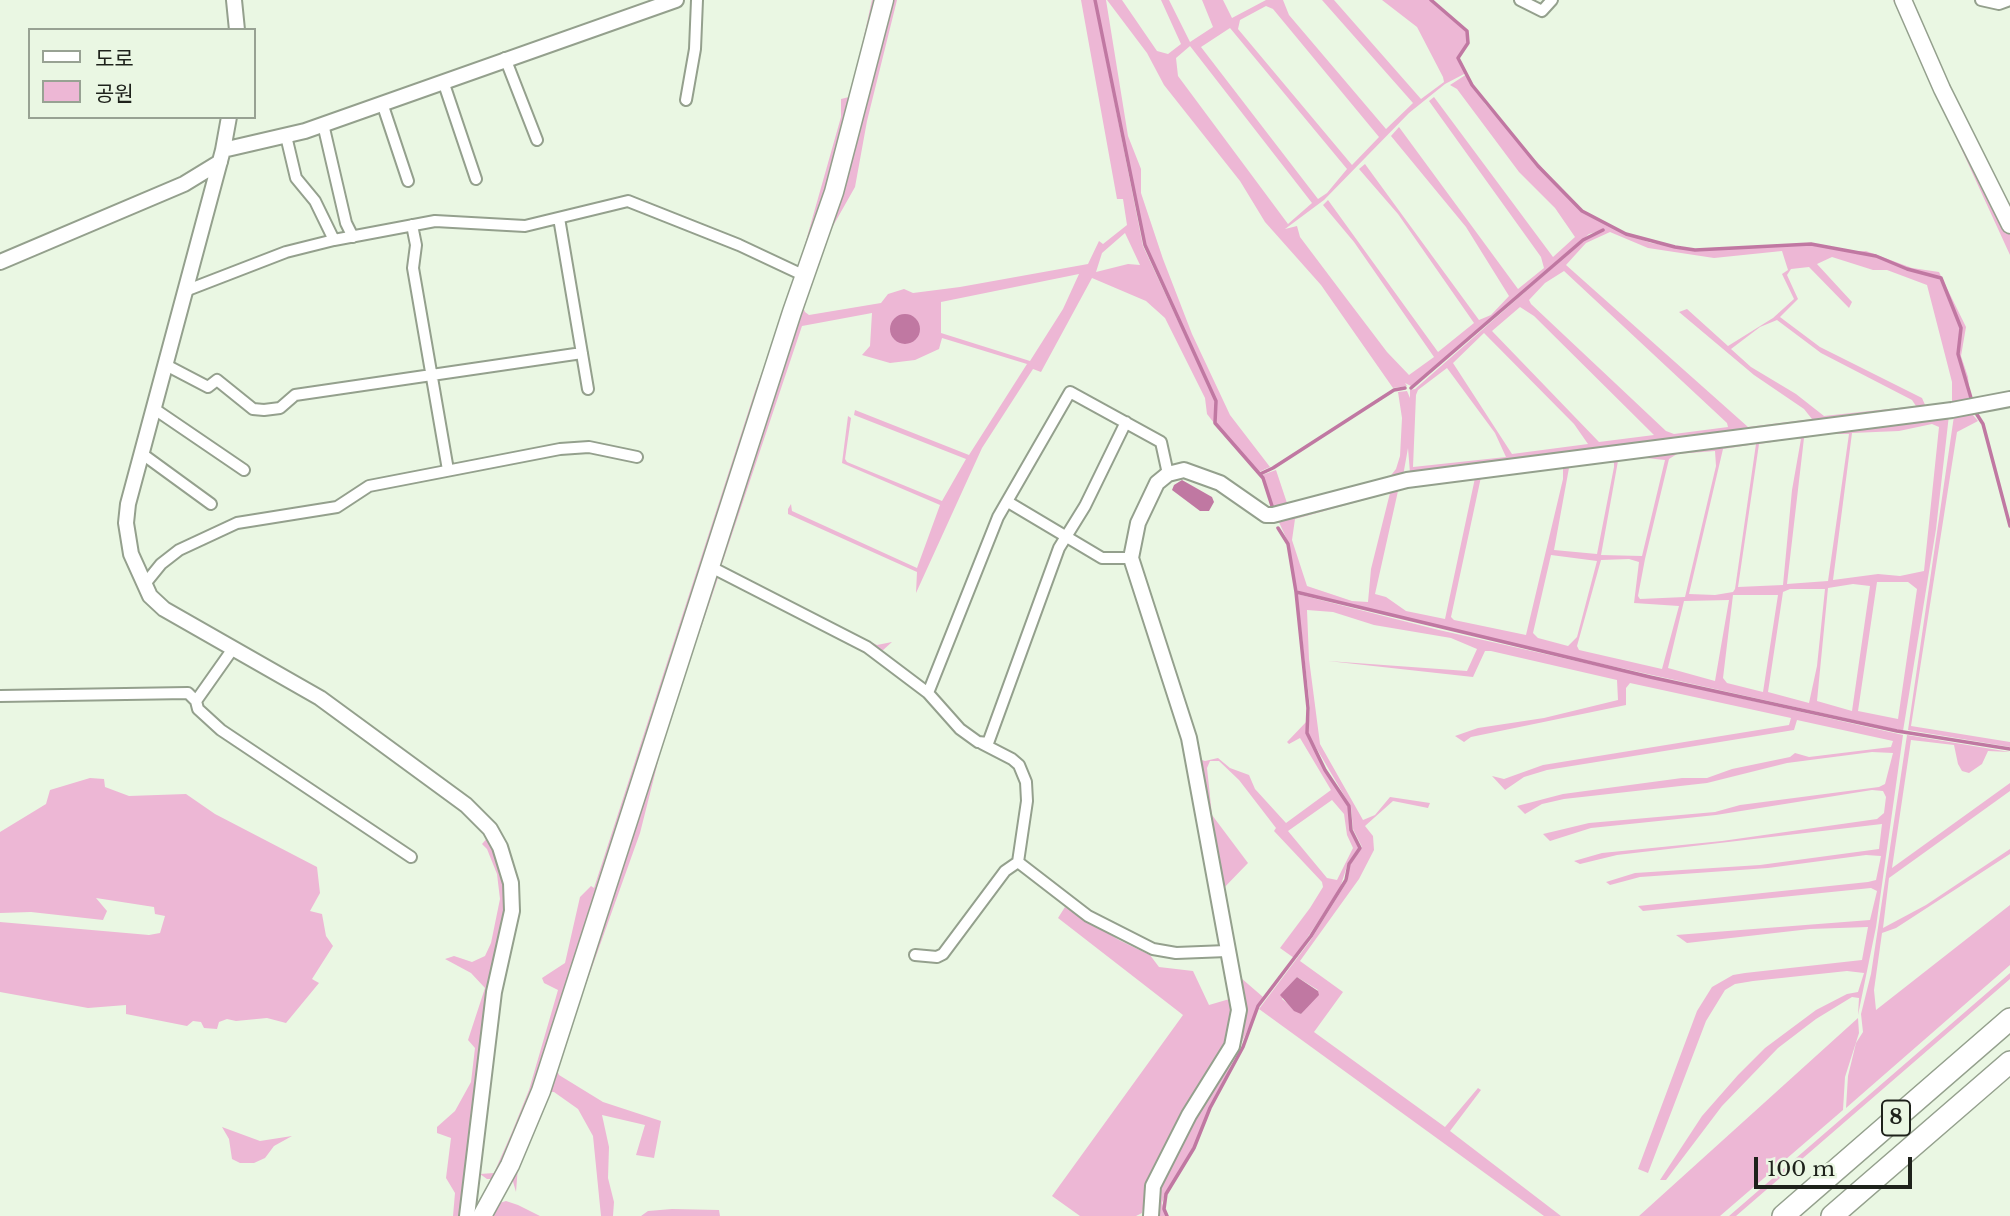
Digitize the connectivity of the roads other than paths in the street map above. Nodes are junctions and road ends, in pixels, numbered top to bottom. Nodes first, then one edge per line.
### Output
1 (233, 0) edge
2 (676, 0) edge
3 (697, 0) edge
4 (884, 0) edge
5 (1520, 0) edge
6 (1552, 0) edge
7 (1903, 0) edge
8 (1981, 0) edge
9 (2010, 0) edge
10 (237, 28) edge
11 (505, 58) junction
12 (443, 81) junction
13 (686, 100) dead end
14 (382, 103) junction
15 (229, 119) edge
16 (323, 124) junction
17 (286, 136) junction
18 (537, 140) dead end
19 (222, 156) junction
20 (476, 179) dead end
21 (408, 181) dead end
22 (559, 218) junction
23 (412, 225) junction
24 (2010, 225) edge
25 (353, 237) junction
26 (334, 240) junction
27 (0, 262) edge
28 (805, 275) junction
29 (185, 291) junction
30 (582, 353) junction
31 (164, 364) junction
32 (431, 375) junction
33 (588, 389) dead end
34 (2010, 399) edge
35 (153, 408) junction
36 (1126, 422) junction
37 (141, 453) junction
38 (637, 457) dead end
39 (244, 470) dead end
40 (448, 470) junction
41 (1168, 474) junction
42 (1008, 502) junction
43 (211, 504) dead end
44 (1067, 535) junction
45 (1131, 558) junction
46 (711, 567) junction
47 (144, 586) junction
48 (232, 650) junction
49 (928, 693) junction
50 (0, 695) edge
51 (196, 701) junction
52 (978, 742) junction
53 (411, 858) dead end
54 (1018, 862) junction
55 (1227, 951) junction
56 (915, 955) dead end
57 (2010, 1019) edge
58 (2010, 1062) edge
59 (467, 1216) edge
60 (482, 1216) edge
61 (1151, 1216) edge
62 (1783, 1216) edge
63 (1832, 1216) edge

1 - 10 street
2 - 11 street
3 - 13 street
4 - 28 main road
5 - 6 street
7 - 24 main road
8 - 9 street
11 - 12 street
11 - 18 street
12 - 14 street
12 - 20 street
14 - 16 street
14 - 21 street
15 - 19 street
16 - 17 street
16 - 25 street
17 - 19 street
17 - 26 street
19 - 27 street
19 - 29 street
22 - 23 street
22 - 28 street
22 - 30 street
23 - 25 street
23 - 32 street
25 - 26 street
26 - 29 street
28 - 46 main road
29 - 31 street
30 - 32 street
30 - 33 street
31 - 32 street
31 - 35 street
32 - 40 street
34 - 41 street
35 - 37 street
35 - 39 street
36 - 41 street
36 - 42 street
36 - 44 street
37 - 43 street
37 - 47 street
38 - 40 street
40 - 47 street
41 - 45 street
42 - 44 street
42 - 49 street
44 - 45 street
44 - 52 street
45 - 55 street
46 - 49 street
46 - 60 main road
47 - 48 street
48 - 51 street
48 - 59 street
49 - 52 street
50 - 51 street
51 - 53 street
52 - 54 street
54 - 55 street
54 - 56 street
55 - 61 street
57 - 62 highway, 8
58 - 63 highway, 8

